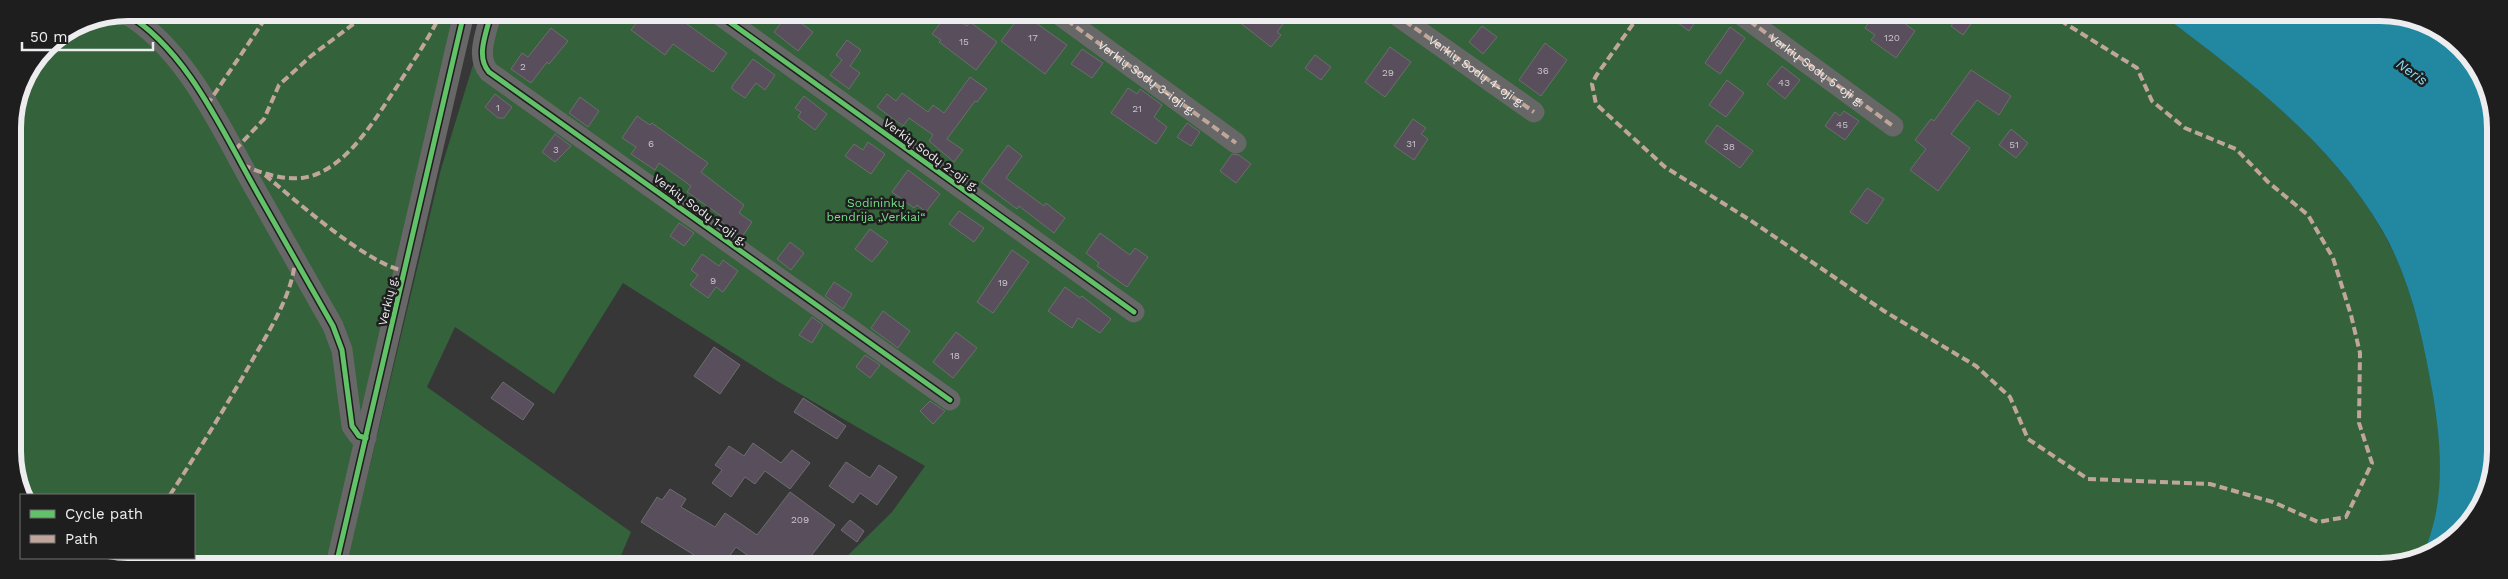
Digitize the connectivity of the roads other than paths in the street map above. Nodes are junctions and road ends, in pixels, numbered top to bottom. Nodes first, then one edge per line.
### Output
1 (138, 21) edge
2 (462, 21) edge
3 (489, 21) edge
4 (728, 21) edge
5 (1068, 21) edge
6 (1405, 21) edge
7 (1750, 21) edge
8 (1534, 112) dead end
9 (1893, 126) dead end
10 (1236, 143) dead end
11 (1134, 312) dead end
12 (950, 400) dead end
13 (366, 438) junction
14 (337, 558) edge

1 - 13 street
2 - 13 street, Verkių g.
3 - 12 street, Verkių Sodų 1-oji g.
4 - 11 street, Verkių Sodų 2-oji g.
5 - 10 street, Verkių Sodų 3-ioji g.
6 - 8 street, Verkių Sodų 4-oji g.
7 - 9 street, Verkių Sodų 5-oji g.
13 - 14 street, Verkių g.

